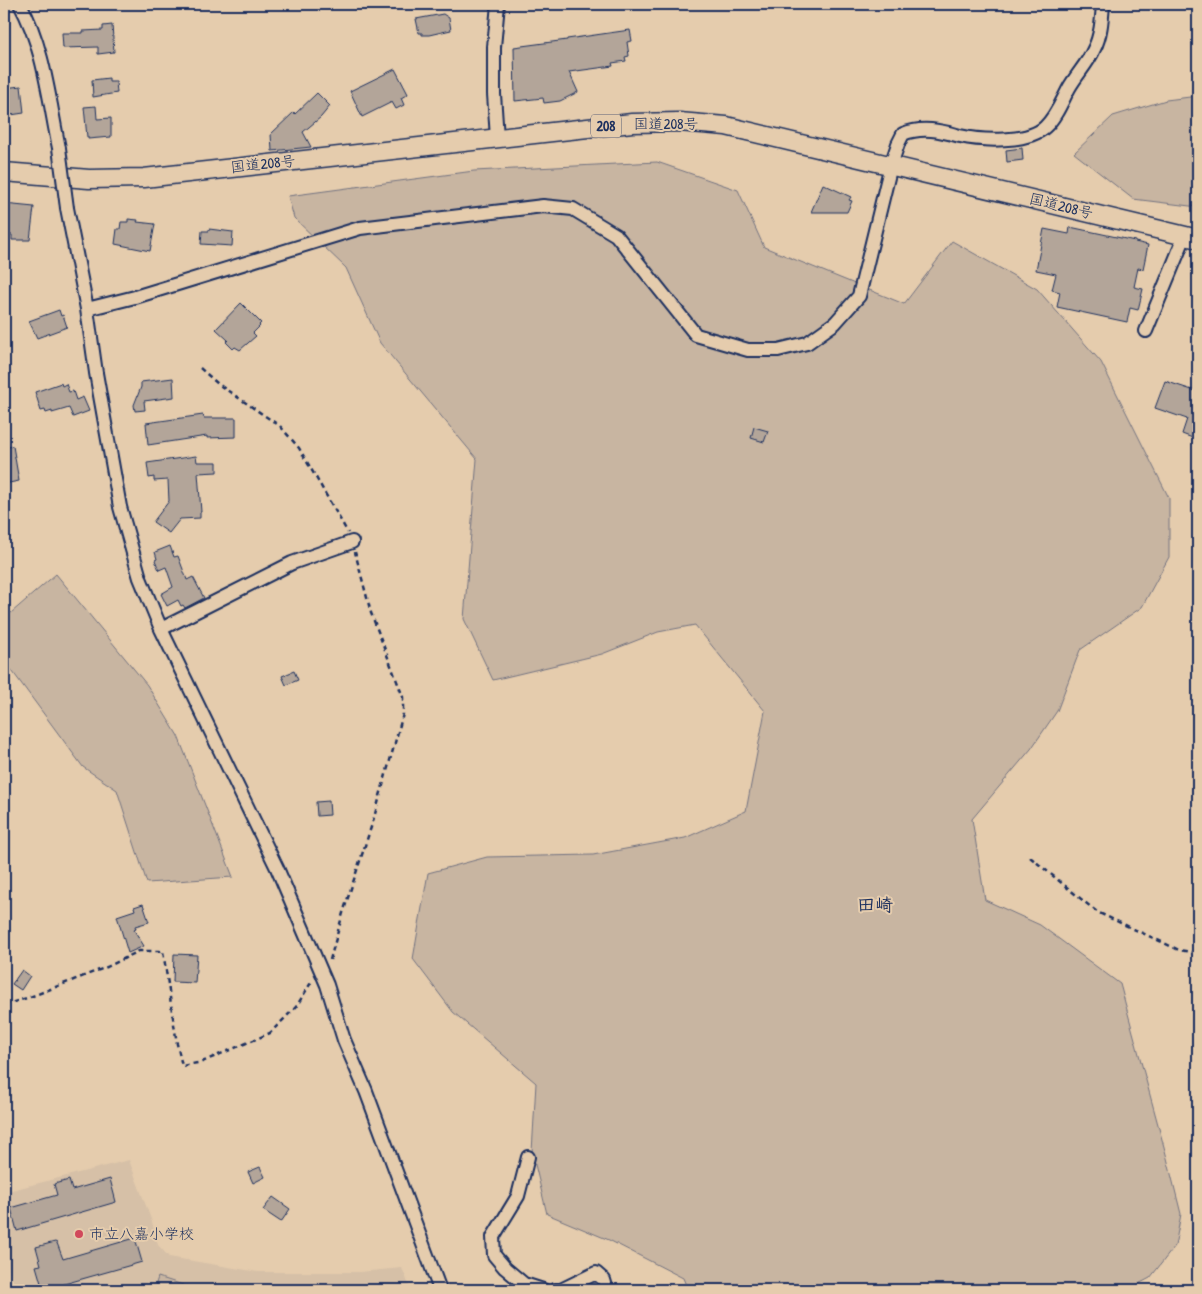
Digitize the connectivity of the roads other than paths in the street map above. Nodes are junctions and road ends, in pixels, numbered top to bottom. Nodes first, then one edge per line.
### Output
1 (20, 4) edge
2 (498, 4) edge
3 (1103, 4) edge
4 (497, 138) junction
5 (892, 165) junction
6 (4, 172) edge
7 (1192, 238) edge
8 (87, 309) junction
9 (1146, 331) dead end
10 (352, 542) road end
11 (161, 629) junction
12 (528, 1157) dead end
13 (440, 1290) edge
14 (543, 1290) edge
15 (554, 1290) edge
16 (607, 1290) edge

1 - 8 street, bridge
2 - 4 street
3 - 5 street
4 - 5 highway, 国道208号 / 208
4 - 6 highway, 国道208号 / 208
5 - 7 highway, 国道208号 / 208
5 - 8 street
7 - 9 street
8 - 11 street
10 - 11 street
11 - 13 street
12 - 14 street
15 - 16 street

